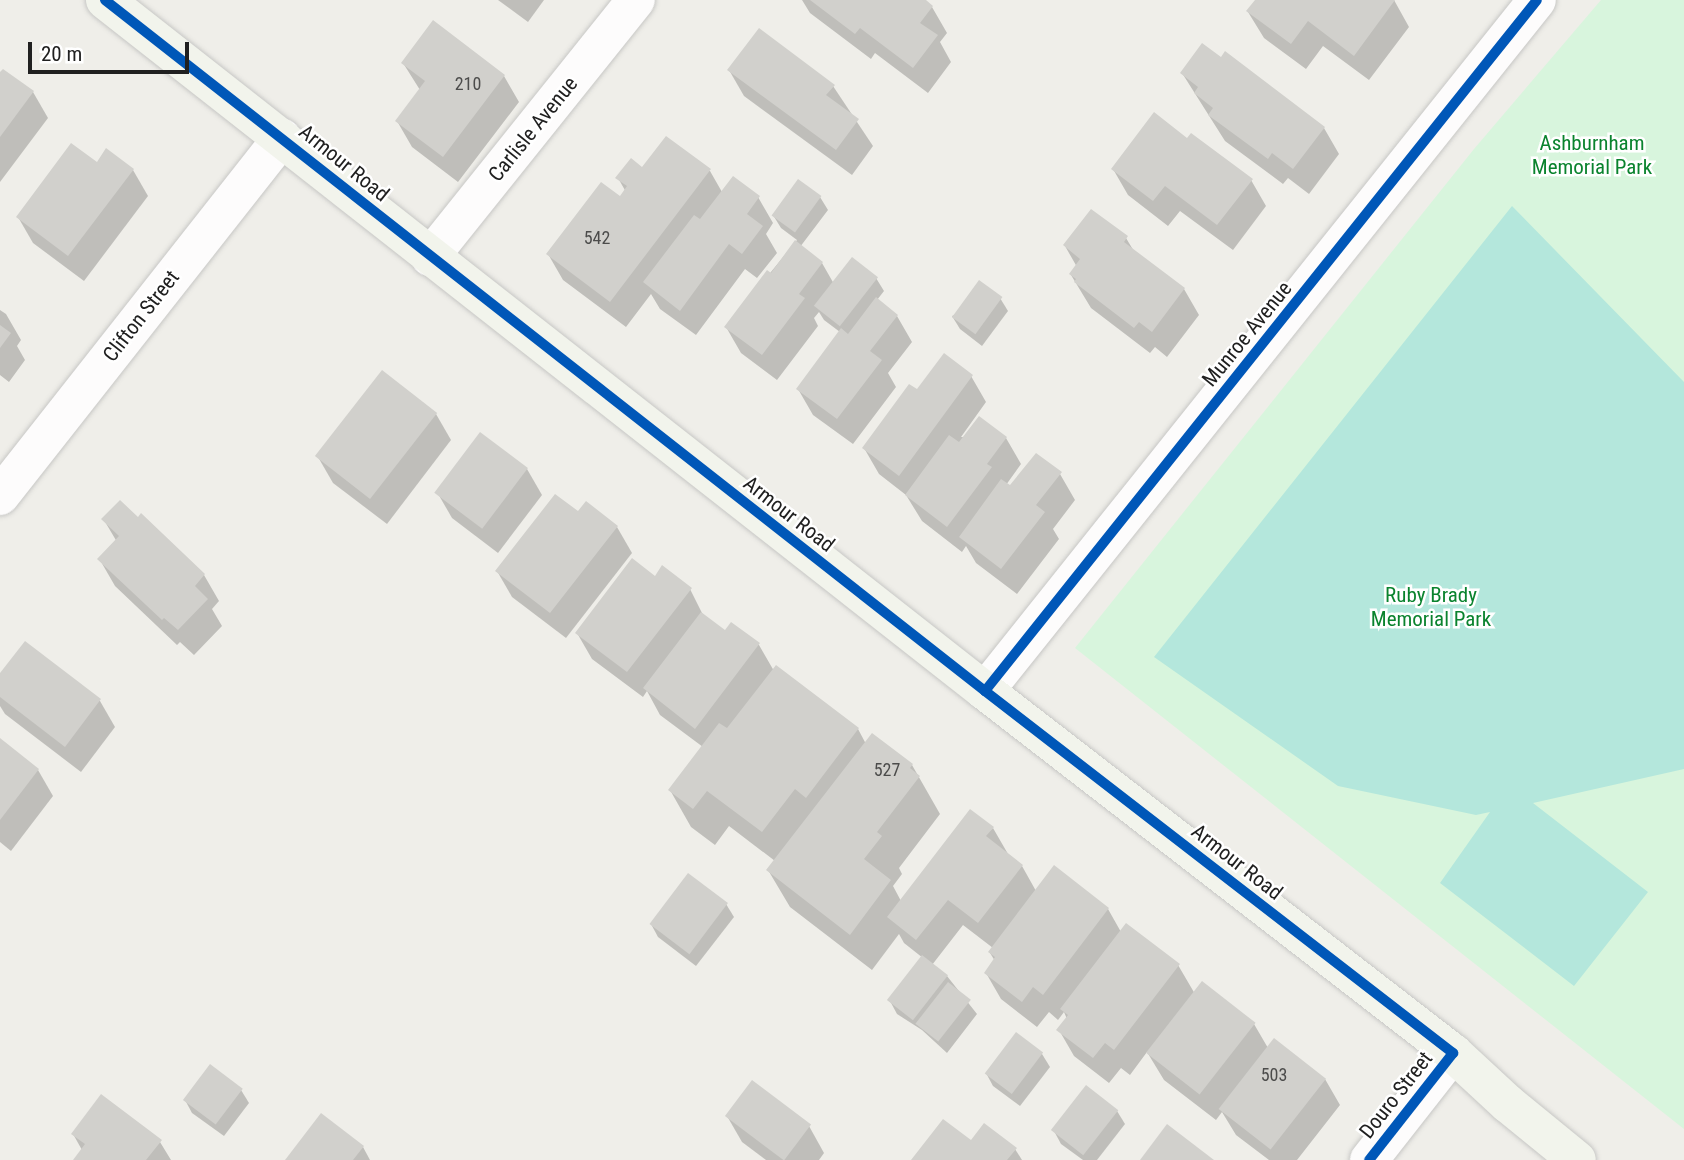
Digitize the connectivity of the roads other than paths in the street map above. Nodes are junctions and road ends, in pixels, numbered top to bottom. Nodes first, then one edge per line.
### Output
1 (105, 0) edge
2 (636, 0) edge
3 (1537, 0) edge
4 (282, 138) junction
5 (430, 257) junction
6 (0, 496) edge
7 (985, 691) junction
8 (1453, 1053) junction
9 (1369, 1160) edge
10 (1577, 1160) edge

1 - 4 main road, Armour Road
2 - 5 street, Carlisle Avenue
3 - 7 street, Munroe Avenue
4 - 5 main road, Armour Road
4 - 6 street, Clifton Street
5 - 7 main road, Armour Road
7 - 8 main road, Armour Road
8 - 9 street, Douro Street
8 - 10 main road, Armour Road

